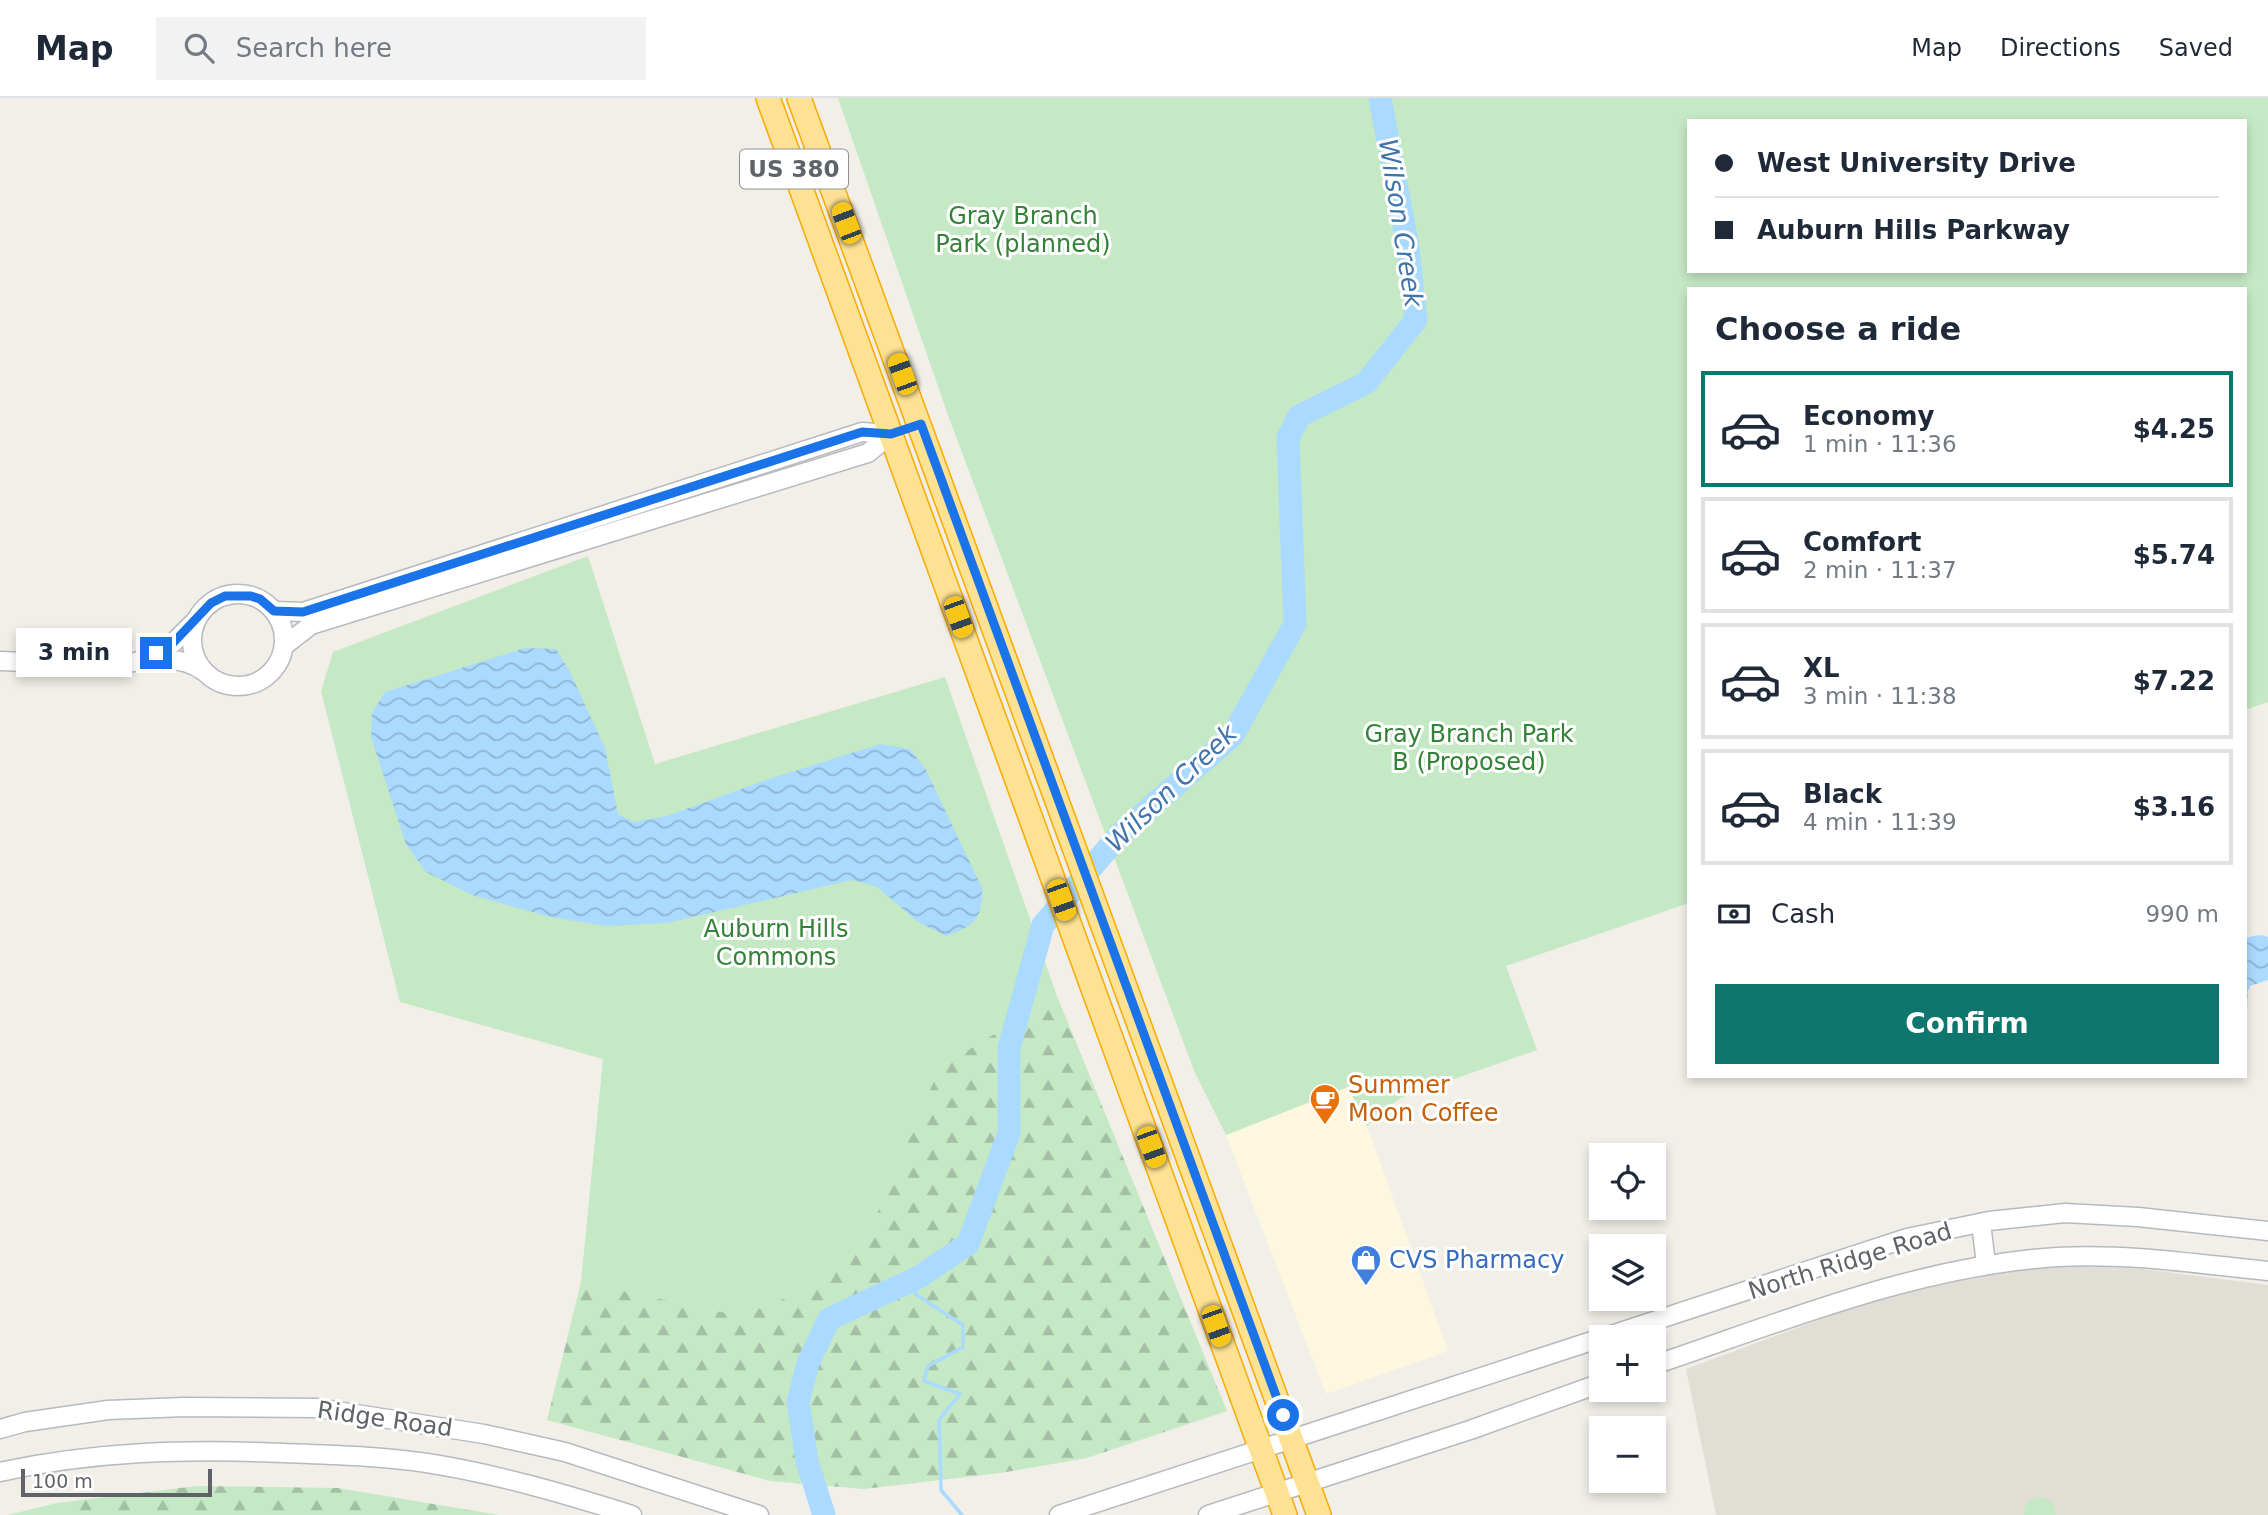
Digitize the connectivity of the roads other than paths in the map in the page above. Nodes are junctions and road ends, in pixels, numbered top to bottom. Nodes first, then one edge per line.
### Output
1 (768, 98) edge
2 (799, 98) edge
3 (921, 424) junction
4 (891, 434) junction
5 (274, 611) junction
6 (196, 620) junction
7 (284, 646) junction
8 (0, 661) edge
9 (133, 661) junction
10 (206, 674) junction
11 (1981, 1223) junction
12 (2268, 1231) edge
13 (1986, 1264) junction
14 (2268, 1271) edge
15 (1645, 1325) edge
16 (1589, 1343) edge
17 (1666, 1361) edge
18 (1589, 1387) edge
19 (0, 1429) edge
20 (1292, 1439) junction
21 (1261, 1450) junction
22 (0, 1472) edge
23 (1307, 1483) junction
24 (1281, 1504) edge
25 (632, 1515) edge
26 (760, 1515) edge
27 (1059, 1515) edge
28 (1208, 1515) edge
29 (1319, 1515) edge

1 - 4 highway, US 380
2 - 3 highway, US 380
3 - 4 highway
3 - 20 highway, US 380
4 - 5 street
4 - 7 street
4 - 21 highway, US 380
5 - 6 street
5 - 7 street
6 - 9 street
6 - 10 street
7 - 10 street
8 - 9 street
9 - 10 street
11 - 12 street, North Ridge Road
11 - 13 street
11 - 15 street, North Ridge Road
13 - 14 street, North Ridge Road
13 - 17 street, North Ridge Road
16 - 20 street, North Ridge Road
18 - 23 street
19 - 26 street, Ridge Road
20 - 21 street, North Ridge Road
20 - 23 highway, US 380
21 - 24 highway, US 380
21 - 27 street
22 - 25 street, Ridge Road
23 - 24 street
23 - 29 highway, US 380
24 - 28 street

